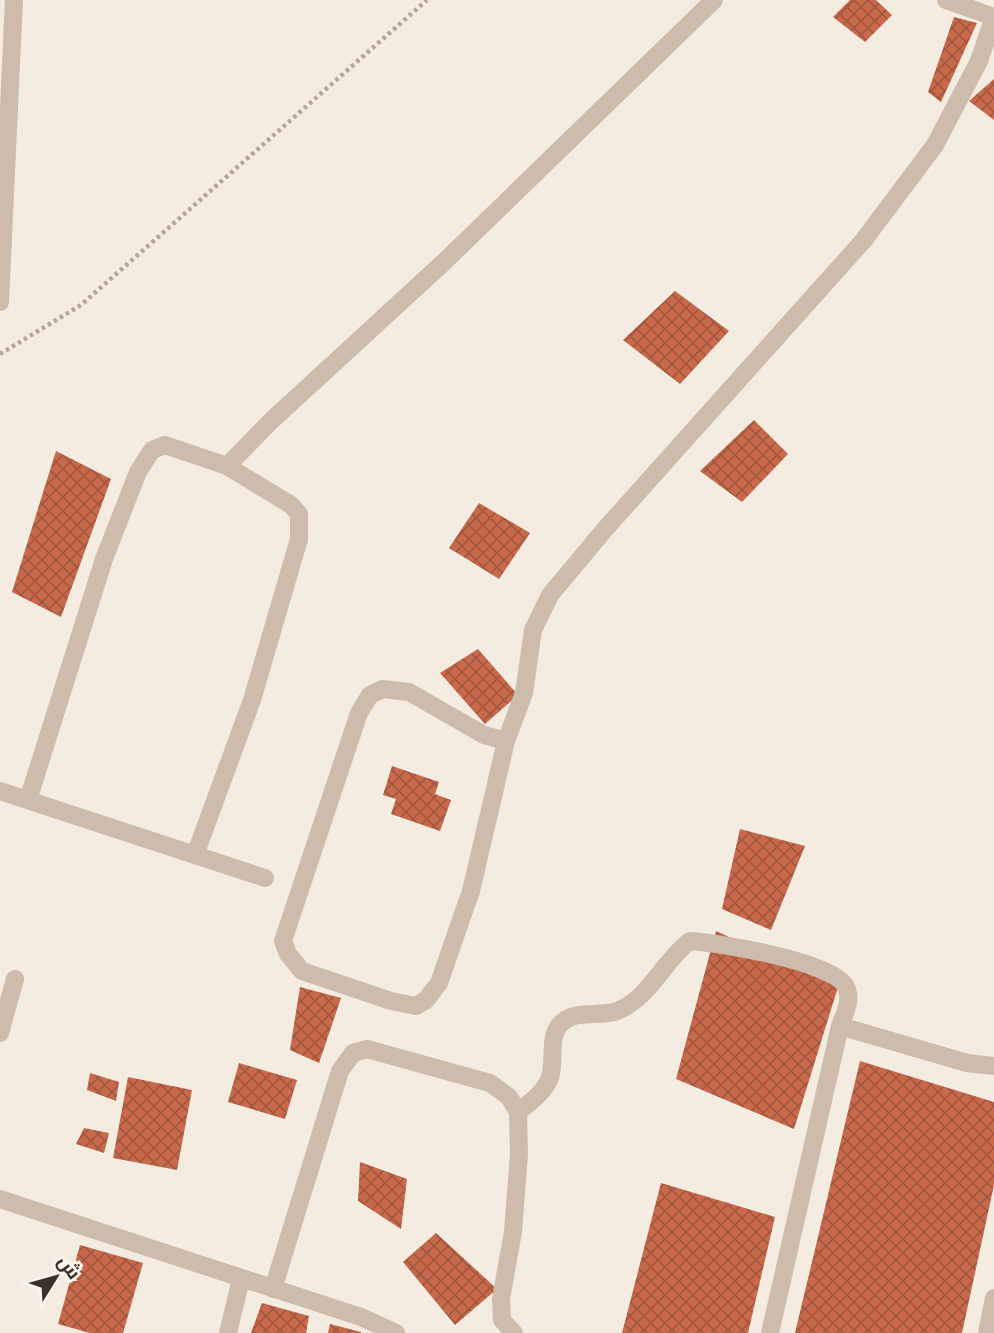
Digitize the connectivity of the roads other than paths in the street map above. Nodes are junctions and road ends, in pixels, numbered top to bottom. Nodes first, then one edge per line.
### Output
1 (14, 0) edge
2 (714, 0) edge
3 (946, 0) edge
4 (994, 17) edge
5 (0, 302) edge
6 (228, 466) junction
7 (506, 741) junction
8 (0, 791) edge
9 (29, 800) junction
10 (195, 855) junction
11 (265, 878) dead end
12 (15, 979) dead end
13 (840, 1026) junction
14 (0, 1033) edge
15 (994, 1066) edge
16 (519, 1112) junction
17 (0, 1199) edge
18 (241, 1279) junction
19 (273, 1289) junction
20 (994, 1298) edge
21 (228, 1333) edge
22 (396, 1333) edge
23 (514, 1333) edge
24 (770, 1333) edge
25 (987, 1333) edge

1 - 5 street
2 - 6 street
3 - 4 street
4 - 7 street
6 - 9 street
6 - 10 street
7 - 7 street
8 - 9 street
9 - 10 street
10 - 11 street
12 - 14 street
13 - 15 street
13 - 16 street
13 - 24 street
16 - 19 street
16 - 23 street
17 - 18 street
18 - 19 street
18 - 21 street
19 - 22 street
20 - 25 street

